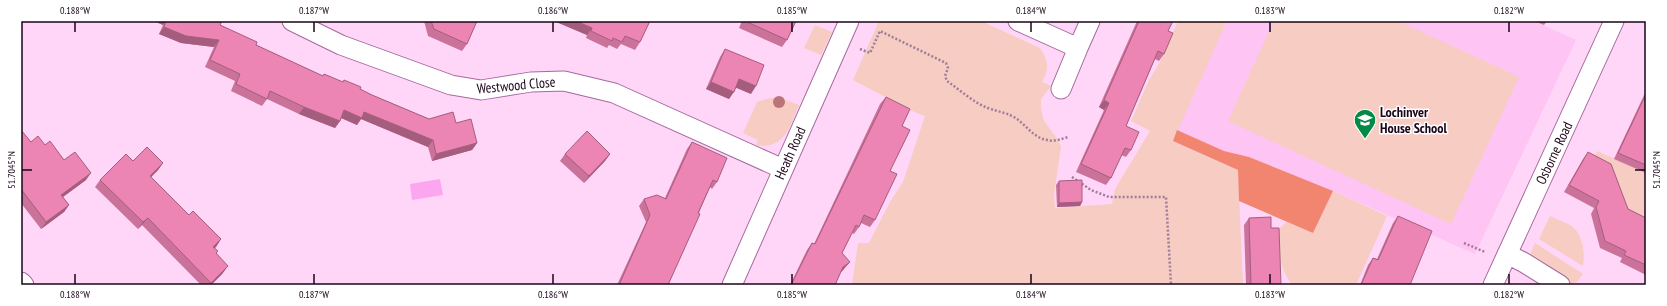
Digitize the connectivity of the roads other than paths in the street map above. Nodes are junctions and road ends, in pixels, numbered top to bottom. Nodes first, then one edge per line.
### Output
1 (292, 21) edge
2 (850, 21) edge
3 (1018, 21) edge
4 (1090, 21) edge
5 (1614, 21) edge
6 (1078, 48) junction
7 (1061, 88) dead end
8 (783, 169) junction
9 (1507, 254) junction
10 (21, 282) edge
11 (24, 285) edge
12 (732, 285) edge
13 (1493, 285) edge
14 (1560, 285) edge

1 - 8 street, Westwood Close
2 - 8 street, Heath Road
3 - 6 street
4 - 6 street
5 - 9 street, Osborne Road
6 - 7 street
8 - 12 street, Heath Road
9 - 13 street, Osborne Road
9 - 14 street
10 - 11 street

